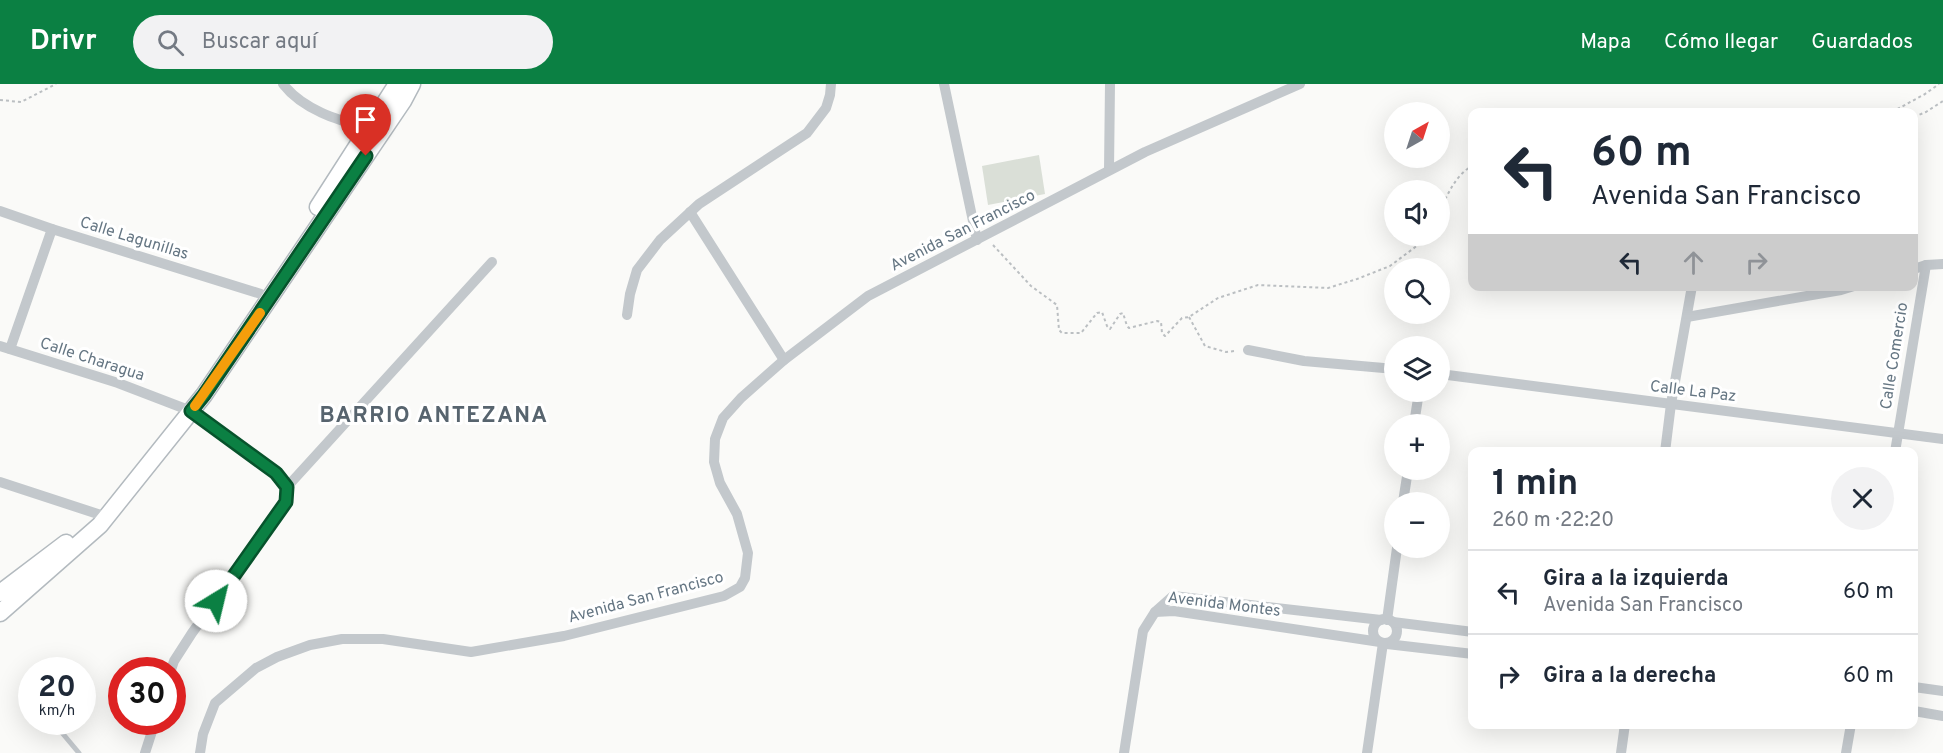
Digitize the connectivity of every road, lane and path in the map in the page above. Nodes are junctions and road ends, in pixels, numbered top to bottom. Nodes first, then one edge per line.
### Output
1 (56, 84) edge
2 (283, 84) edge
3 (397, 84) edge
4 (412, 84) edge
5 (831, 84) edge
6 (944, 84) edge
7 (1110, 84) edge
8 (1300, 84) edge
9 (1939, 84) edge
10 (0, 100) edge
11 (1943, 101) edge
12 (1899, 108) edge
13 (1918, 115) edge
14 (369, 129) junction
15 (1468, 168) edge
16 (1109, 170) junction
17 (1450, 189) edge
18 (0, 211) edge
19 (690, 212) junction
20 (52, 229) junction
21 (981, 238) junction
22 (1417, 246) edge
23 (492, 262) dead end
24 (1943, 264) edge
25 (1926, 265) junction
26 (1918, 267) edge
27 (1691, 291) edge
28 (1835, 291) edge
29 (261, 294) junction
30 (627, 315) dead end
31 (1687, 317) junction
32 (1189, 318) junction
33 (5, 348) edge
34 (1248, 350) joint
35 (784, 360) junction
36 (1384, 368) edge
37 (1450, 375) edge
38 (1671, 404) junction
39 (181, 407) junction
40 (1898, 433) junction
41 (1943, 439) edge
42 (1666, 447) edge
43 (1896, 447) edge
44 (0, 482) edge
45 (287, 487) junction
46 (103, 515) junction
47 (1396, 558) edge
48 (0, 592) edge
49 (1155, 612) junction
50 (0, 613) edge
51 (1387, 620) junction
52 (1468, 631) edge
53 (1383, 643) junction
54 (1468, 653) edge
55 (177, 657) edge
56 (1918, 688) edge
57 (1943, 691) edge
58 (1918, 712) edge
59 (1943, 716) edge
60 (1624, 729) edge
61 (1850, 729) edge
62 (64, 735) edge
63 (151, 735) edge
64 (79, 753) edge
65 (145, 753) edge
66 (200, 753) edge
67 (1124, 753) edge
68 (1367, 753) edge
69 (1621, 753) edge
70 (1846, 753) edge

1 - 10 path
2 - 14 street
3 - 14 main road
4 - 39 main road
5 - 19 street
6 - 21 street
7 - 16 street
8 - 16 street, Avenida San Francisco
9 - 12 path
11 - 13 path
14 - 29 main road
15 - 17 path
16 - 21 street, Avenida San Francisco
18 - 20 street, Calle Lagunillas
19 - 30 street
19 - 35 street
20 - 29 street, Calle Lagunillas
20 - 33 street
21 - 32 path
21 - 35 street, Avenida San Francisco
22 - 32 path
23 - 45 street
24 - 25 street
25 - 26 street
25 - 40 street, Calle Comercio
27 - 31 street
28 - 31 street
29 - 39 main road
31 - 38 street
32 - 34 path
33 - 39 street, Calle Charagua
34 - 36 street
35 - 66 street, Avenida San Francisco
37 - 38 street, Calle La Paz
38 - 40 street, Calle La Paz
38 - 42 street
39 - 45 street
39 - 46 main road
40 - 41 street, Calle La Paz
40 - 43 street, Calle Comercio
44 - 46 street
45 - 55 street
46 - 48 main road
46 - 50 main road
47 - 51 street
49 - 51 street, Avenida Montes
49 - 53 street, Avenida Montes
49 - 67 street
51 - 52 street, Avenida Montes
51 - 53 street
51 - 53 street
53 - 54 street, Avenida Montes
53 - 68 street
56 - 57 street
58 - 59 street
60 - 69 street
61 - 70 street
62 - 64 lane
63 - 65 street

